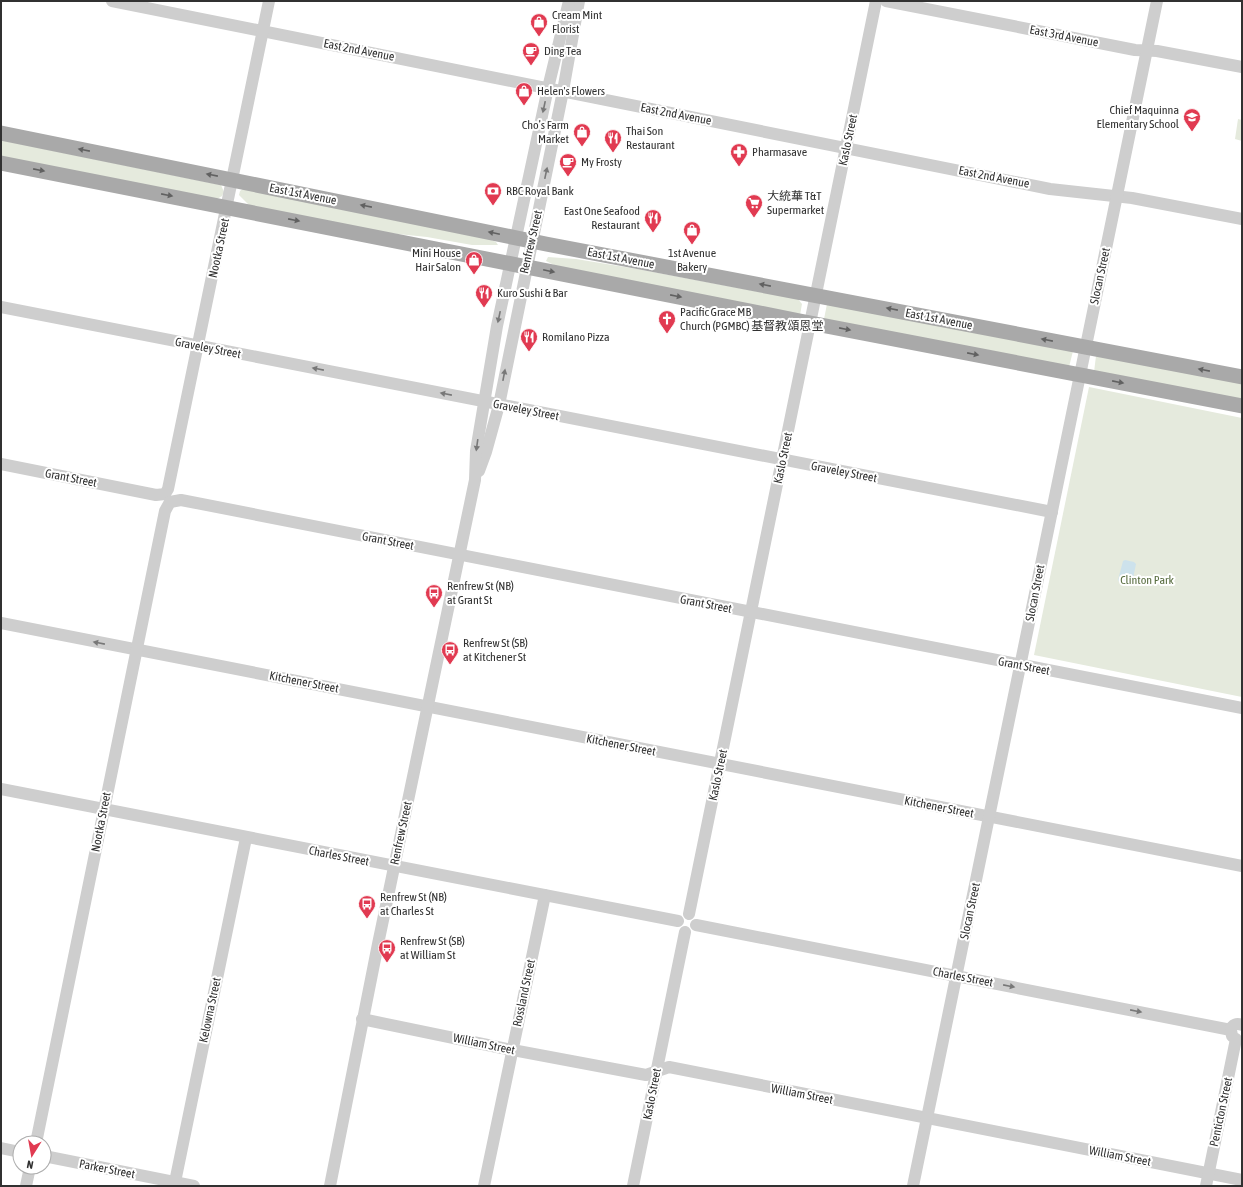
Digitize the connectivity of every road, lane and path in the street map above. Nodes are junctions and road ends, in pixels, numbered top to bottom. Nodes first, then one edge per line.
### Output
1 (112, 1) edge
2 (269, 1) edge
3 (569, 1) edge
4 (579, 1) edge
5 (876, 1) edge
6 (886, 1) edge
7 (1157, 1) edge
8 (263, 31) junction
9 (1146, 50) junction
10 (1242, 67) edge
11 (548, 88) junction
12 (563, 91) junction
13 (1, 133) edge
14 (846, 148) junction
15 (1, 162) edge
16 (233, 180) junction
17 (1116, 197) junction
18 (227, 207) junction
19 (1242, 220) edge
20 (516, 238) junction
21 (532, 241) junction
22 (510, 263) junction
23 (526, 266) junction
24 (816, 294) junction
25 (1, 307) edge
26 (809, 322) junction
27 (198, 346) junction
28 (1086, 347) junction
29 (1080, 374) junction
30 (1242, 377) edge
31 (484, 402) junction
32 (499, 405) junction
33 (1242, 406) edge
34 (782, 460) junction
35 (1, 464) edge
36 (475, 480) junction
37 (167, 498) junction
38 (1052, 512) junction
39 (460, 555) junction
40 (752, 612) junction
41 (1, 623) edge
42 (137, 650) junction
43 (1021, 665) junction
44 (429, 707) junction
45 (1242, 708) edge
46 (720, 764) junction
47 (1, 789) edge
48 (103, 809) junction
49 (989, 817) junction
50 (246, 838) junction
51 (394, 866) junction
52 (1242, 866) edge
53 (545, 895) junction
54 (689, 914) junction
55 (678, 922) junction
56 (696, 925) junction
57 (685, 932) junction
58 (957, 976) junction
59 (362, 1019) junction
60 (1239, 1028) edge
61 (513, 1050) junction
62 (656, 1072) junction
63 (927, 1119) junction
64 (38, 1135) edge
65 (1, 1148) edge
66 (12, 1150) edge
67 (52, 1158) edge
68 (1208, 1174) junction
69 (28, 1175) edge
70 (1242, 1180) edge
71 (175, 1182) junction
72 (26, 1186) edge
73 (194, 1186) edge
74 (330, 1186) edge
75 (484, 1186) edge
76 (633, 1186) edge
77 (913, 1186) edge
78 (1206, 1186) edge

1 - 8 street, East 2nd Avenue
2 - 8 street, Nootka Street
3 - 11 street, Renfrew Street
4 - 12 street, Renfrew Street
5 - 14 street, Kaslo Street
6 - 9 street, East 3rd Avenue
7 - 9 street, Slocan Street
8 - 11 street, East 2nd Avenue
8 - 16 street, Nootka Street
9 - 10 street, East 3rd Avenue
9 - 17 street, Slocan Street
11 - 12 street, East 2nd Avenue
11 -> 20 street, Renfrew Street
12 - 14 street, East 2nd Avenue
21 -> 12 street, Renfrew Street
16 -> 13 main road, East 1st Avenue
14 - 17 street, East 2nd Avenue
14 - 24 street, Kaslo Street
15 -> 18 main road
16 - 18 street, Nootka Street
20 -> 16 main road, East 1st Avenue
17 - 19 street, East 2nd Avenue
17 - 28 street, Slocan Street
18 -> 22 main road
18 - 27 street, Nootka Street
20 - 21 main road, East 1st Avenue
20 - 22 street, Renfrew Street
21 - 23 street, Renfrew Street
24 -> 21 main road, East 1st Avenue
22 - 23 main road
22 -> 31 street, Renfrew Street
23 -> 26 main road
32 -> 23 street, Renfrew Street
24 - 26 street, Kaslo Street
28 -> 24 main road, East 1st Avenue
25 - 27 street, Graveley Street
26 -> 29 main road
26 - 34 street, Kaslo Street
31 -> 27 street, Graveley Street
27 - 37 street, Nootka Street
28 - 29 street, Slocan Street
30 -> 28 main road, East 1st Avenue
29 -> 33 main road
29 - 38 street, Slocan Street
31 - 32 street, Graveley Street
31 -> 36 street, Renfrew Street
32 - 34 street, Graveley Street
32 - 36 street, Renfrew Street
34 - 38 street, Graveley Street
34 - 40 street, Kaslo Street
35 - 37 street, Grant Street
36 - 39 street, Renfrew Street
37 - 39 street, Grant Street
37 - 42 street, Nootka Street
38 - 43 street, Slocan Street
39 - 40 street, Grant Street
39 - 44 street, Renfrew Street
40 - 43 street, Grant Street
40 - 46 street, Kaslo Street
42 -> 41 street, Kitchener Street
42 - 44 street, Kitchener Street
42 - 48 street, Nootka Street
43 - 45 street, Grant Street
43 - 49 street, Slocan Street
44 - 46 street, Kitchener Street
44 - 51 street, Renfrew Street
46 - 49 street, Kitchener Street
46 - 54 street, Kaslo Street
47 - 48 street, Charles Street
48 - 50 street, Charles Street
48 - 64 street, Nootka Street
49 - 52 street, Kitchener Street
49 - 58 street, Slocan Street
50 - 51 street, Charles Street
50 - 71 street, Kelowna Street
51 - 53 street, Charles Street
51 - 59 street, Renfrew Street
53 - 55 street, Charles Street
53 - 61 street, Rossland Street
54 - 55 street
54 - 56 street
55 - 57 street
56 - 57 street
56 - 58 street, Charles Street
57 - 62 street, Kaslo Street
58 -> 60 street, Charles Street
58 - 63 street, Slocan Street
59 - 61 street, William Street
59 - 74 street, Renfrew Street
60 - 68 street, Penticton Street
61 - 62 street, William Street
61 - 75 street, Rossland Street
62 - 63 street, William Street
62 - 76 street, Kaslo Street
63 - 68 street, William Street
63 - 77 street, Slocan Street
65 - 66 street
67 - 71 street, Parker Street
68 - 70 street, William Street
68 - 78 street, Penticton Street
69 - 72 street
71 - 73 street, Parker Street

